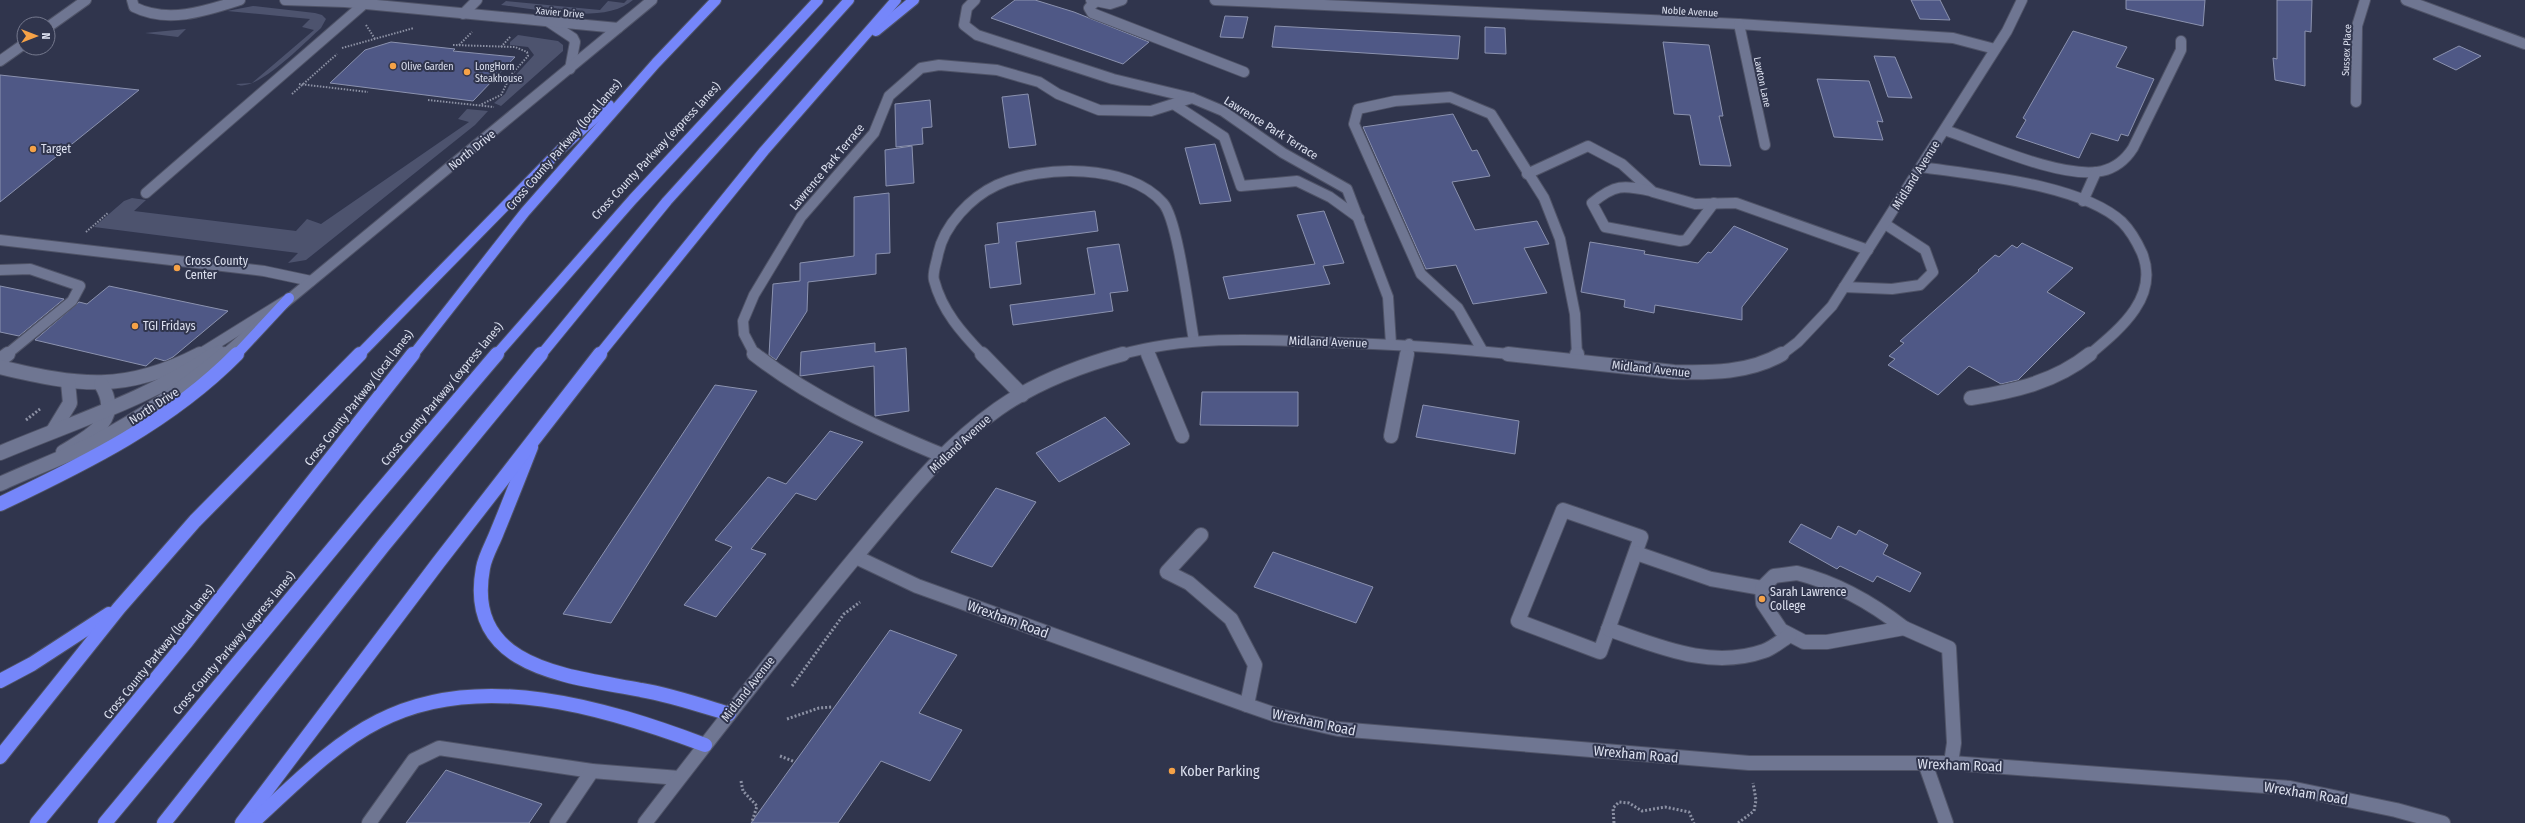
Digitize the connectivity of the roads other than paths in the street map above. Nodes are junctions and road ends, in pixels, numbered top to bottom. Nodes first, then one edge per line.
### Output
1 (86, 0) edge
2 (132, 0) edge
3 (240, 0) edge
4 (285, 0) edge
5 (477, 0) edge
6 (652, 0) edge
7 (716, 0) edge
8 (812, 0) edge
9 (818, 0) edge
10 (850, 0) edge
11 (896, 0) edge
12 (914, 0) edge
13 (975, 0) edge
14 (1122, 0) edge
15 (1215, 0) edge
16 (2022, 0) edge
17 (2365, 0) edge
18 (2406, 0) edge
19 (319, 1) edge
20 (1093, 1) edge
21 (364, 4) junction
22 (463, 14) junction
23 (56, 21) edge
24 (549, 22) junction
25 (1739, 24) junction
26 (618, 28) junction
27 (2181, 42) dead end
28 (2525, 44) edge
29 (1995, 49) junction
30 (16, 50) edge
31 (849, 53) junction
32 (0, 61) edge
33 (656, 63) junction
34 (753, 67) junction
35 (570, 69) junction
36 (1244, 72) dead end
37 (1192, 98) junction
38 (2356, 102) dead end
39 (1175, 105) junction
40 (1945, 130) junction
41 (1765, 145) dead end
42 (1921, 167) junction
43 (2096, 172) junction
44 (1527, 174) junction
45 (1653, 192) junction
46 (146, 193) dead end
47 (2082, 201) junction
48 (1714, 204) junction
49 (1359, 218) junction
50 (1885, 224) junction
51 (0, 240) edge
52 (1868, 250) junction
53 (0, 270) edge
54 (311, 281) junction
55 (1844, 287) junction
56 (289, 298) junction
57 (1194, 341) junction
58 (1391, 344) junction
59 (1409, 344) junction
60 (1146, 349) junction
61 (1482, 350) junction
62 (0, 360) edge
63 (1577, 361) junction
64 (0, 366) edge
65 (68, 382) junction
66 (101, 384) junction
67 (1022, 395) junction
68 (1971, 398) dead end
69 (110, 407) junction
70 (53, 431) junction
71 (536, 434) junction
72 (1182, 436) dead end
73 (1391, 436) dead end
74 (0, 453) edge
75 (944, 456) junction
76 (43, 464) junction
77 (0, 484) edge
78 (0, 504) edge
79 (1200, 535) dead end
80 (1636, 553) junction
81 (856, 557) junction
82 (1762, 588) junction
83 (119, 608) junction
84 (1904, 628) junction
85 (1608, 629) junction
86 (1790, 635) junction
87 (0, 681) edge
88 (1247, 704) junction
89 (729, 714) junction
90 (705, 745) junction
91 (0, 757) edge
92 (1925, 763) junction
93 (1951, 763) junction
94 (592, 771) junction
95 (679, 778) junction
96 (37, 823) edge
97 (105, 823) edge
98 (164, 823) edge
99 (242, 823) edge
100 (252, 823) edge
101 (369, 823) edge
102 (557, 823) edge
103 (645, 823) edge
104 (1946, 823) edge
105 (2443, 823) edge

1 - 23 street
2 - 3 street
4 - 19 street, Xavier Drive
5 - 22 street
6 - 26 street, North Drive
7 - 33 highway, Cross County Parkway (local lanes)
8 - 34 highway
9 - 34 highway, Cross County Parkway (express lanes)
10 - 98 highway
11 - 31 highway
12 - 31 highway
13 - 37 street
14 - 20 street
15 - 25 street, Noble Avenue
16 - 29 street, Midland Avenue
17 - 38 street, Sussex Place
18 - 28 street
19 - 21 street, Xavier Drive
20 - 36 street
21 - 22 street, Xavier Drive
21 - 46 street
22 - 24 street, Xavier Drive
24 - 26 street, Xavier Drive
24 - 35 street
25 - 29 street, Noble Avenue
25 - 41 street, Lawton Lane
26 - 35 street, North Drive
27 - 43 street
29 - 40 street, Midland Avenue
30 - 32 street
31 - 71 highway
33 - 83 highway
33 - 96 highway, Cross County Parkway (local lanes)
34 - 97 highway, Cross County Parkway (express lanes)
35 - 54 street, North Drive
37 - 39 street, Lawrence Park Terrace
37 - 49 street, Lawrence Park Terrace
39 - 49 street
39 - 75 street, Lawrence Park Terrace
40 - 42 street, Midland Avenue
40 - 43 street
42 - 47 street
42 - 50 street, Midland Avenue
43 - 47 street
44 - 45 street
44 - 61 street
44 - 63 street
45 - 48 street
45 - 48 street
47 - 68 street
48 - 52 street
49 - 58 street, Lawrence Park Terrace
50 - 52 street, Midland Avenue
50 - 55 street
51 - 54 street
52 - 55 street, Midland Avenue
53 - 62 street
54 - 56 street, North Drive
55 - 63 street, Midland Avenue
56 - 66 street
56 - 69 street, North Drive
56 - 76 street, North Drive
56 - 78 highway
57 - 58 street, Midland Avenue
57 - 60 street, Midland Avenue
57 - 67 street
58 - 59 street, Midland Avenue
59 - 61 street, Midland Avenue
59 - 73 street
60 - 67 street, Midland Avenue
60 - 72 street
61 - 63 street, Midland Avenue
64 - 65 street
65 - 66 street
65 - 70 street
66 - 69 street
67 - 75 street, Midland Avenue
69 - 70 street, North Drive
69 - 76 street
70 - 74 street, North Drive
71 - 89 highway
71 - 99 highway
75 - 81 street, Midland Avenue
76 - 77 street, North Drive
79 - 88 street
80 - 82 street
80 - 85 street
80 - 85 street
81 - 88 street, Wrexham Road
81 - 89 street, Midland Avenue
82 - 84 street
82 - 86 street
83 - 87 highway
83 - 91 highway
84 - 86 street
84 - 93 street
85 - 86 street
88 - 92 street, Wrexham Road
89 - 90 street, Midland Avenue
90 - 95 street, Midland Avenue
90 - 100 highway
92 - 93 street, Wrexham Road
92 - 104 street
93 - 105 street, Wrexham Road
94 - 95 street
94 - 101 street
94 - 102 street
95 - 103 street, Midland Avenue

